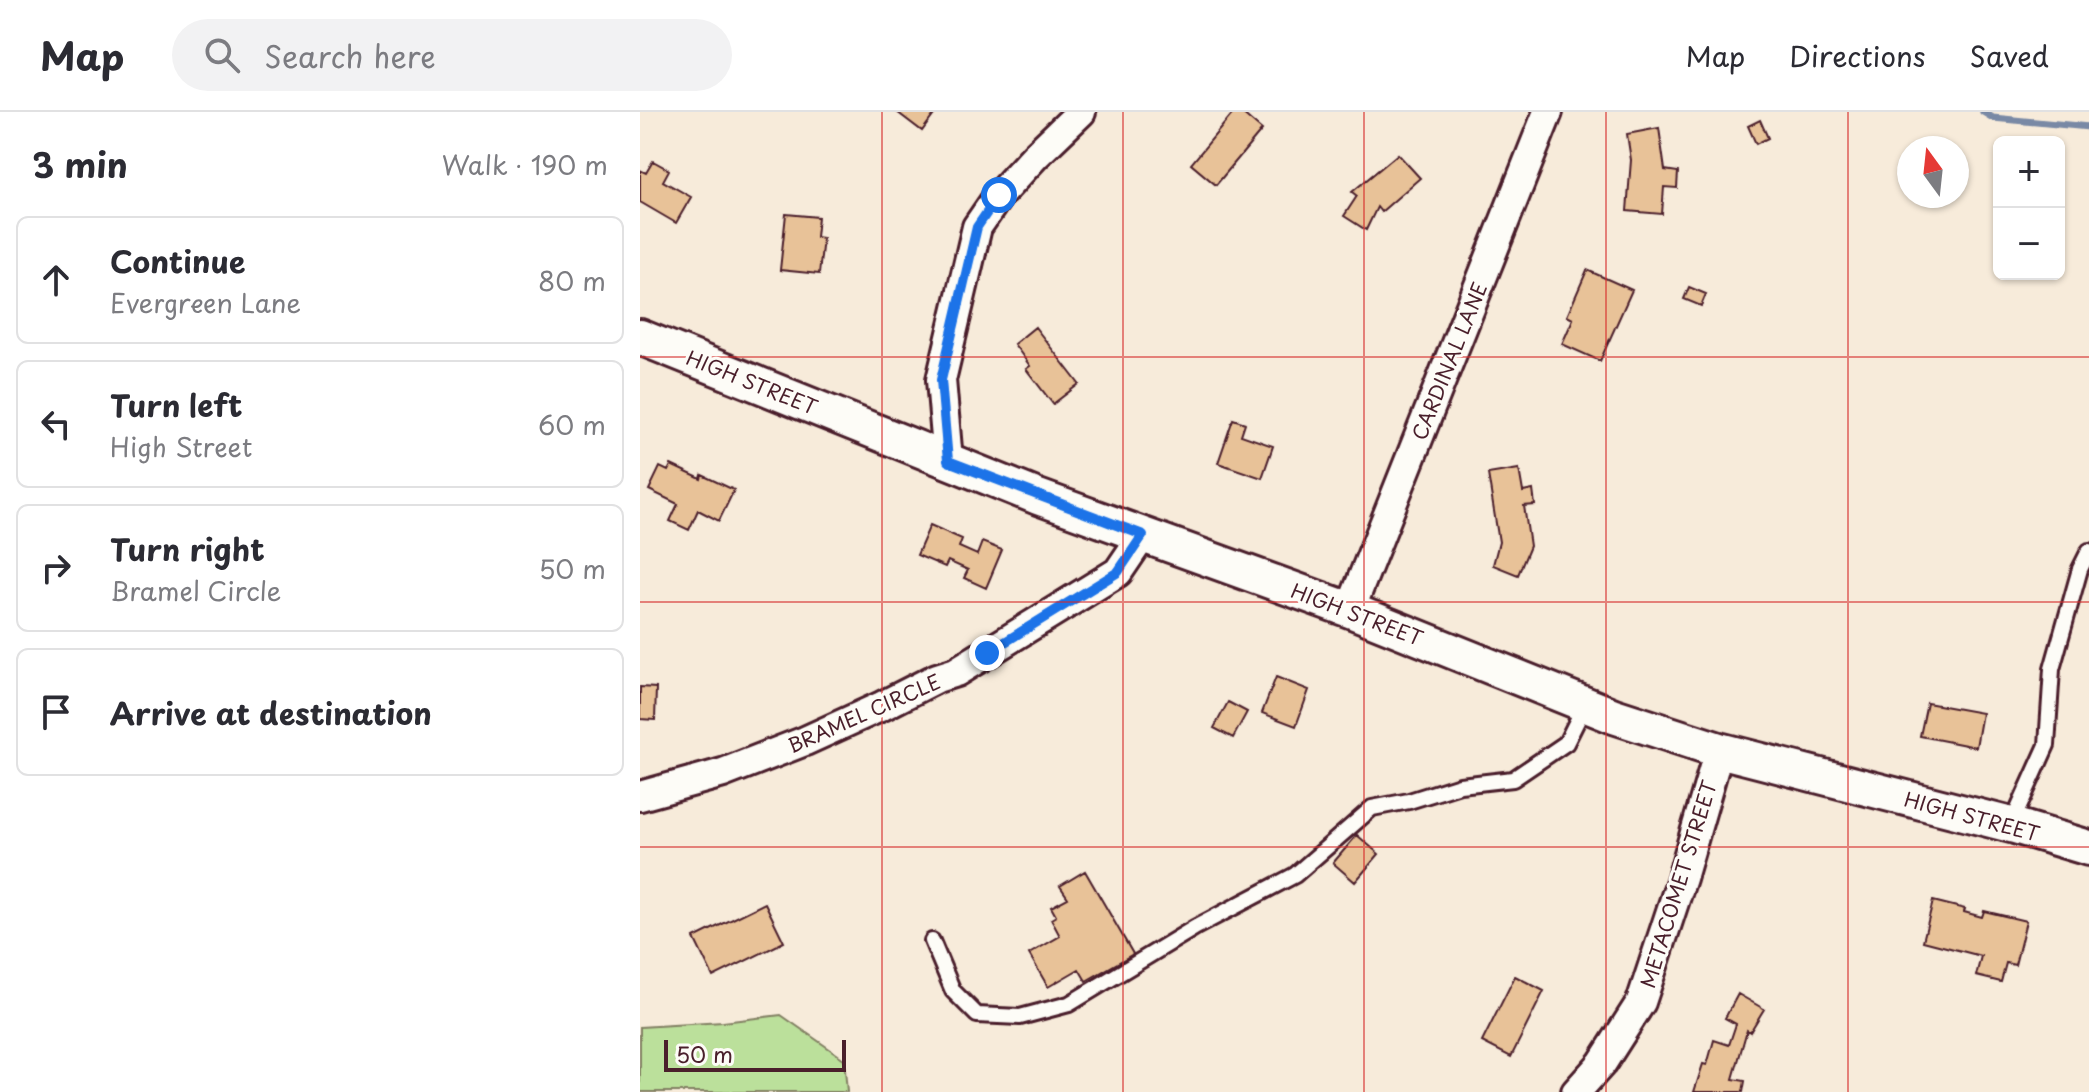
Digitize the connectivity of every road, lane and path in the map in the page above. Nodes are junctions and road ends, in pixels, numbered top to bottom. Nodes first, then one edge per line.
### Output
1 (1081, 112) edge
2 (1548, 112) edge
3 (640, 337) edge
4 (948, 461) junction
5 (1143, 535) junction
6 (2089, 551) edge
7 (1350, 610) junction
8 (1585, 705) junction
9 (1719, 750) junction
10 (640, 796) edge
11 (2011, 825) junction
12 (2089, 848) edge
13 (932, 941) dead end
14 (1576, 1092) edge

1 - 4 street
2 - 7 street, CARDINAL LANE
3 - 4 street, HIGH STREET
4 - 5 street, HIGH STREET
5 - 7 street, HIGH STREET
5 - 10 street, BRAMEL CIRCLE
6 - 11 lane
7 - 8 street, HIGH STREET
8 - 9 street, HIGH STREET
8 - 13 lane
9 - 11 street, HIGH STREET
9 - 14 street, METACOMET STREET
11 - 12 street, HIGH STREET

